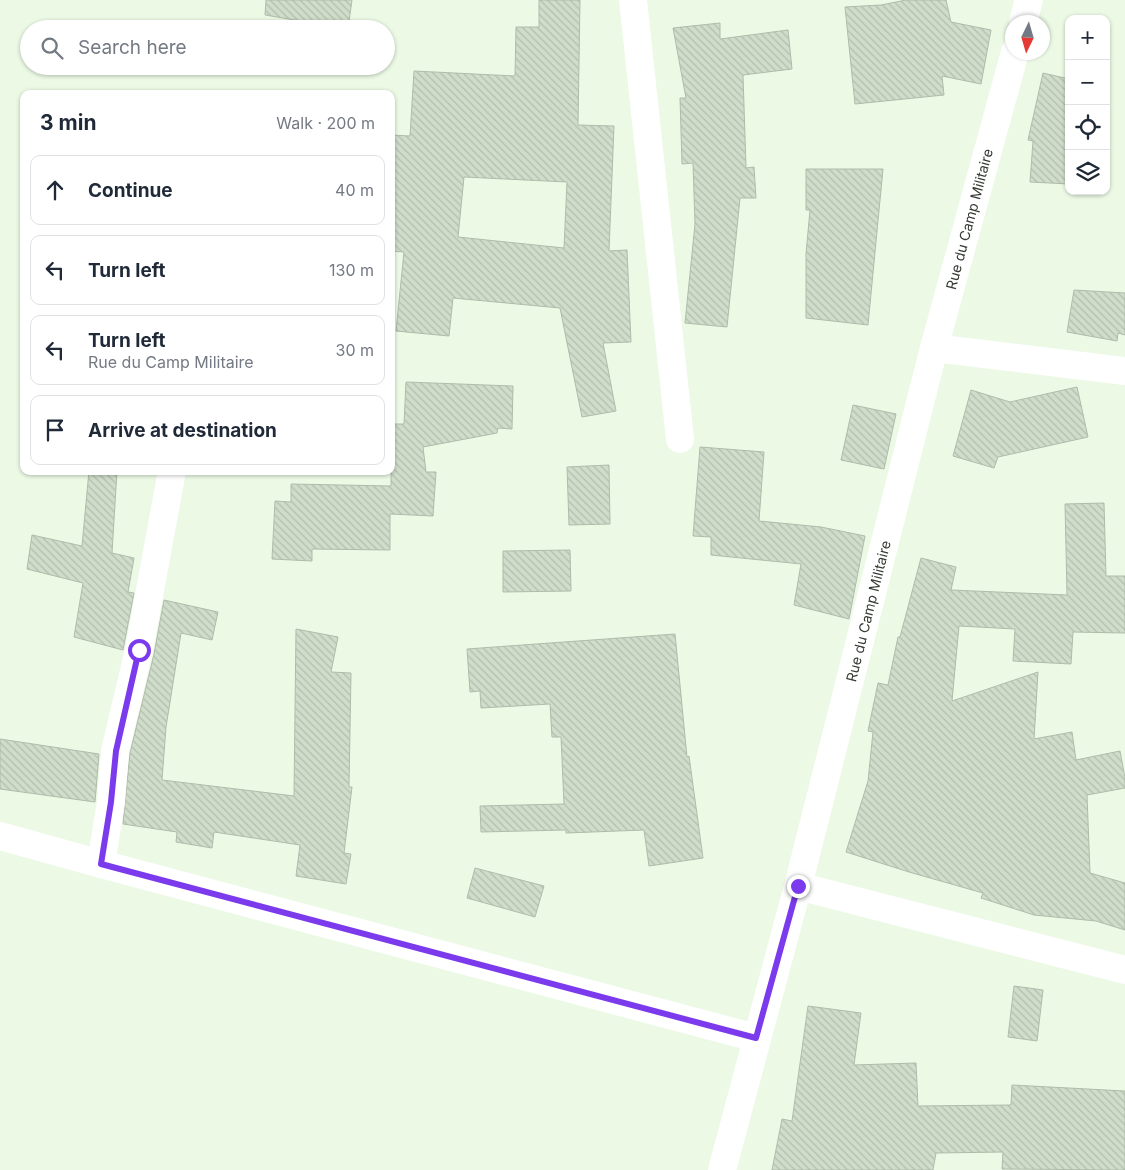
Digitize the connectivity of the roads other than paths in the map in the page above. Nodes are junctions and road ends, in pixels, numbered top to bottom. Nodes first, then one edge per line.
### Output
1 (633, 0) edge
2 (1029, 0) edge
3 (1025, 15) edge
4 (1013, 60) edge
5 (934, 348) junction
6 (1125, 371) edge
7 (680, 439) dead end
8 (171, 475) edge
9 (0, 836) edge
10 (101, 864) junction
11 (798, 886) junction
12 (1125, 970) edge
13 (756, 1038) junction
14 (722, 1170) edge

1 - 7 street
2 - 3 street
4 - 5 street, Rue du Camp Militaire
5 - 6 street
5 - 11 street, Rue du Camp Militaire
8 - 10 street
9 - 10 street
10 - 13 street
11 - 12 street
11 - 13 street, Rue du Camp Militaire
13 - 14 street, Rue du Camp Militaire

